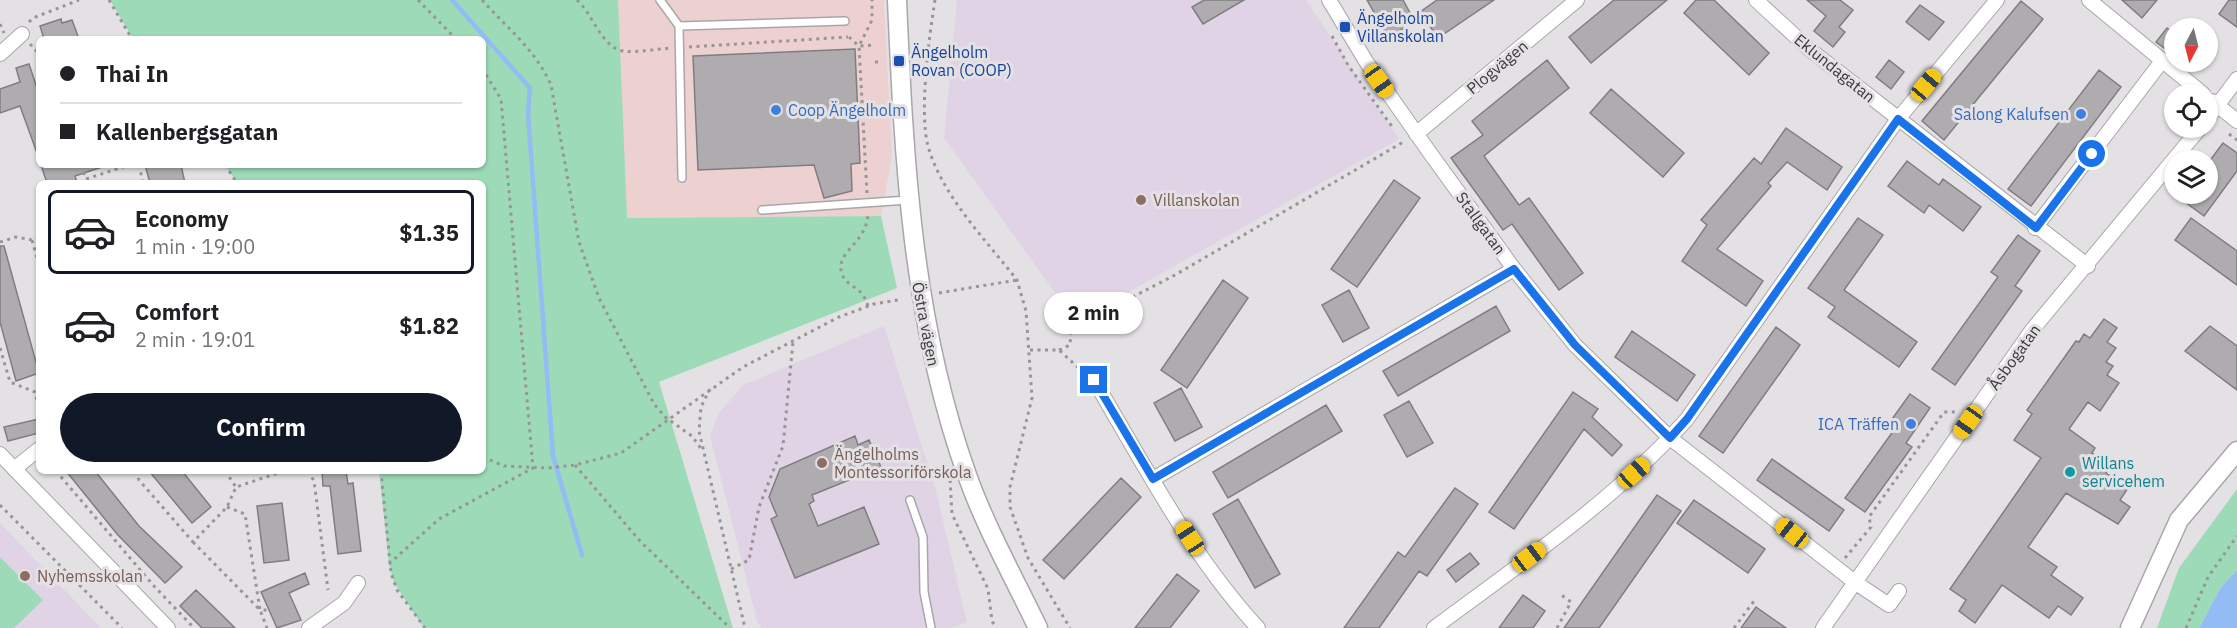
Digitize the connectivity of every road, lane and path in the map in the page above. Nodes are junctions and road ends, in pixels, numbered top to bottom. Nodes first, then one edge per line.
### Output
1 (79, 0) edge
2 (109, 0) edge
3 (418, 0) edge
4 (482, 0) edge
5 (577, 0) edge
6 (660, 0) edge
7 (872, 0) edge
8 (897, 0) edge
9 (934, 0) edge
10 (1329, 0) edge
11 (1577, 0) edge
12 (1756, 0) edge
13 (1997, 0) edge
14 (2089, 0) edge
15 (845, 21) joint
16 (679, 26) junction
17 (22, 34) joint
18 (130, 36) edge
19 (453, 36) edge
20 (848, 37) junction
21 (874, 45) dead end
22 (860, 46) junction
23 (678, 47) junction
24 (0, 54) edge
25 (2162, 61) junction
26 (875, 62) dead end
27 (881, 62) dead end
28 (486, 75) edge
29 (2237, 79) edge
30 (2191, 84) edge
31 (2218, 97) edge
32 (2218, 106) edge
33 (1898, 119) junction
34 (2237, 122) edge
35 (1416, 134) junction
36 (2191, 138) edge
37 (121, 168) edge
38 (682, 178) dead end
39 (90, 180) edge
40 (908, 200) junction
41 (867, 203) junction
42 (762, 210) dead end
43 (2036, 228) junction
44 (36, 239) edge
45 (32, 240) junction
46 (0, 242) edge
47 (36, 255) edge
48 (2088, 266) junction
49 (1514, 269) junction
50 (1017, 280) junction
51 (931, 294) dead end
52 (898, 300) dead end
53 (868, 306) junction
54 (793, 342) junction
55 (0, 348) edge
56 (1030, 350) junction
57 (1059, 351) junction
58 (1094, 380) joint
59 (711, 388) junction
60 (36, 396) edge
61 (1963, 403) dead end
62 (669, 420) junction
63 (1670, 438) junction
64 (702, 450) junction
65 (36, 451) edge
66 (2237, 451) edge
67 (0, 454) edge
68 (486, 458) edge
69 (575, 465) junction
70 (533, 468) junction
71 (14, 469) junction
72 (59, 474) edge
73 (136, 474) edge
74 (227, 474) edge
75 (275, 474) edge
76 (310, 474) edge
77 (381, 474) edge
78 (1153, 479) junction
79 (236, 487) junction
80 (910, 500) dead end
81 (0, 505) edge
82 (227, 507) junction
83 (2237, 536) edge
84 (193, 542) junction
85 (1827, 561) junction
86 (389, 564) junction
87 (731, 569) junction
88 (358, 583) dead end
89 (1856, 583) junction
90 (328, 590) dead end
91 (1899, 591) dead end
92 (1560, 594) dead end
93 (1754, 601) dead end
94 (260, 610) junction
95 (270, 610) dead end
96 (122, 628) edge
97 (168, 628) edge
98 (194, 628) edge
99 (267, 628) edge
100 (309, 628) edge
101 (425, 628) edge
102 (730, 628) edge
103 (745, 628) edge
104 (931, 628) edge
105 (1038, 628) edge
106 (1070, 628) edge
107 (1258, 628) edge
108 (1434, 628) edge
109 (1557, 628) edge
110 (1734, 628) edge
111 (1822, 628) edge
112 (2130, 628) edge
113 (2186, 628) edge

1 - 17 path
2 - 18 path
3 - 19 path
4 - 62 path
5 - 23 path
6 - 16 lane
7 - 22 path
8 - 40 main road, Östra vägen
9 - 50 path
10 - 35 street, Stallgatan
11 - 35 street, Plogvägen
12 - 33 street, Eklundagatan
13 - 33 street
14 - 25 street
15 - 16 lane
15 - 20 path
16 - 23 lane
17 - 24 street
20 - 22 path
20 - 23 path
21 - 22 path
22 - 41 path
23 - 38 lane
25 - 30 street
25 - 43 street
26 - 27 path
28 - 70 path
29 - 31 street
32 - 34 street
33 - 43 street, Eklundagatan
33 - 63 street
35 - 49 street, Stallgatan
35 - 57 path
36 - 48 street, Åsbogatan
37 - 39 path
40 - 41 lane
40 - 105 main road, Östra vägen
41 - 42 lane
41 - 53 path
43 - 48 street, Eklundagatan
44 - 45 path
45 - 46 path
45 - 47 path
48 - 89 street, Åsbogatan
49 - 63 street, Stallgatan
49 - 78 street
50 - 51 path
50 - 56 path
52 - 53 path
53 - 54 path
54 - 59 path
54 - 87 path
55 - 60 path
56 - 57 path
56 - 106 path
57 - 58 path
58 - 78 street
59 - 62 path
59 - 64 path
61 - 85 path
62 - 64 path
62 - 69 path
63 - 85 street, Stallgatan
63 - 108 street
64 - 87 path
65 - 71 street
66 - 112 main road
67 - 71 street
68 - 70 path
69 - 70 path
69 - 102 path
70 - 86 path
71 - 97 street
72 - 98 path
73 - 84 path
74 - 79 path
75 - 79 path
76 - 90 path
77 - 86 path
78 - 107 street
79 - 82 path
80 - 104 lane
81 - 96 path
82 - 84 path
82 - 94 path
83 - 113 path
84 - 94 path
85 - 89 street, Stallgatan
86 - 101 path
87 - 103 path
88 - 100 street
89 - 91 street, Stallgatan
89 - 111 street, Åsbogatan
92 - 109 path
93 - 110 path
94 - 95 path
94 - 99 path

